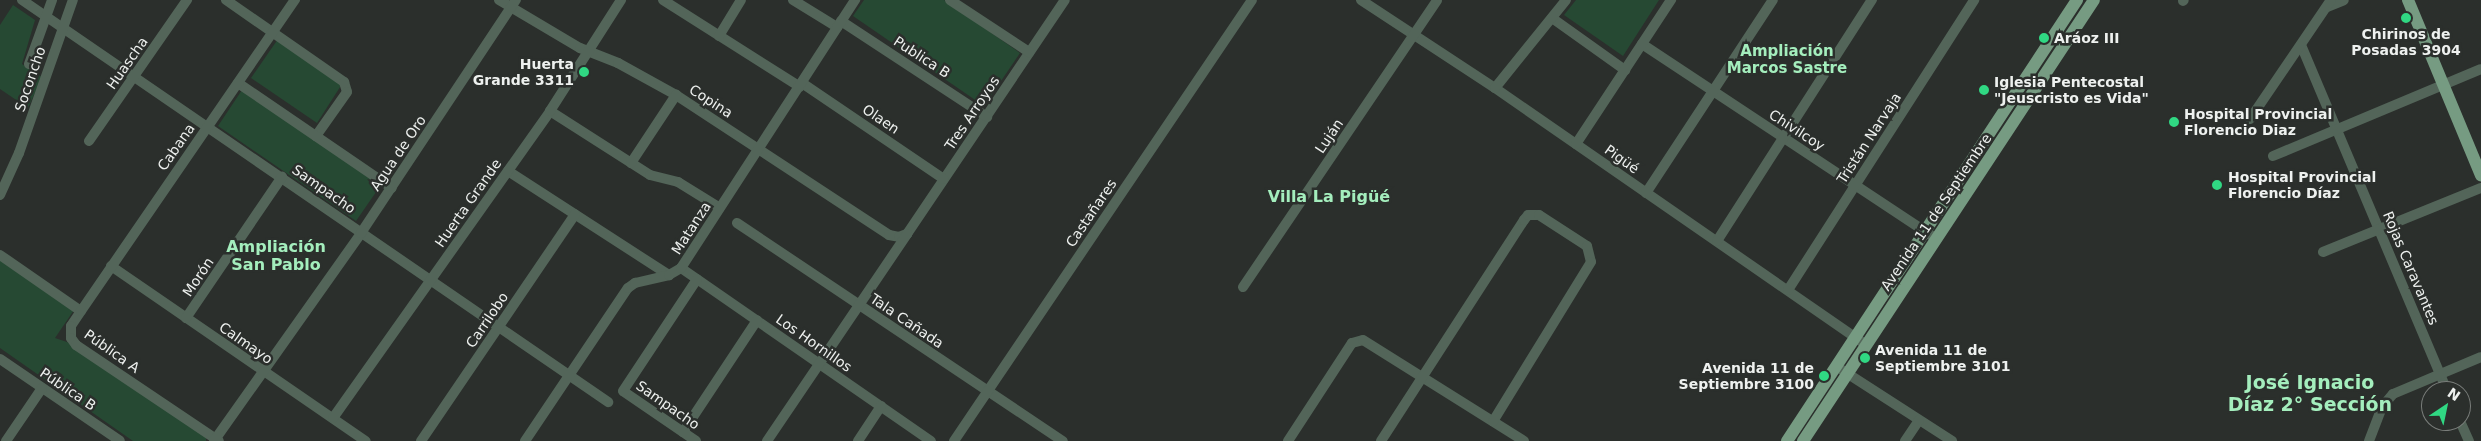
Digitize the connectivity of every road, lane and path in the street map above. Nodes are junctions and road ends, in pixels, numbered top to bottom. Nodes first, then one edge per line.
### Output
1 (22, 0) edge
2 (52, 0) edge
3 (73, 0) edge
4 (187, 0) edge
5 (226, 0) edge
6 (295, 0) edge
7 (499, 0) edge
8 (621, 0) edge
9 (663, 0) edge
10 (741, 0) edge
11 (793, 0) edge
12 (855, 0) edge
13 (950, 0) edge
14 (1065, 0) edge
15 (1252, 0) edge
16 (1361, 0) edge
17 (1437, 0) edge
18 (1566, 0) edge
19 (1671, 0) edge
20 (1773, 0) edge
21 (1872, 0) edge
22 (1974, 0) edge
23 (2077, 0) edge
24 (2094, 0) edge
25 (2344, 0) edge
26 (2408, 0) edge
27 (514, 4) edge
28 (2329, 4) edge
29 (46, 16) junction
30 (1552, 18) junction
31 (839, 24) junction
32 (62, 27) junction
33 (273, 32) junction
34 (1414, 35) junction
35 (719, 36) junction
36 (1642, 44) junction
37 (2301, 45) junction
38 (587, 52) junction
39 (1029, 52) junction
40 (29, 64) dead end
41 (2481, 69) edge
42 (1625, 70) junction
43 (135, 76) junction
44 (238, 83) junction
45 (801, 85) junction
46 (2443, 85) junction
47 (1495, 88) junction
48 (1713, 91) junction
49 (676, 95) junction
50 (550, 111) junction
51 (987, 117) junction
52 (2250, 119) dead end
53 (208, 126) junction
54 (2337, 129) junction
55 (316, 136) junction
56 (1783, 138) junction
57 (90, 141) dead end
58 (1576, 144) junction
59 (759, 149) junction
60 (2273, 156) dead end
61 (631, 163) junction
62 (508, 171) junction
63 (2481, 175) edge
64 (282, 177) junction
65 (944, 179) junction
66 (1855, 185) junction
67 (392, 188) junction
68 (2481, 188) edge
69 (1646, 193) junction
70 (0, 195) edge
71 (720, 208) junction
72 (575, 214) junction
73 (737, 223) dead end
74 (2380, 229) junction
75 (361, 233) junction
76 (1931, 235) junction
77 (903, 236) junction
78 (1717, 241) junction
79 (2323, 252) dead end
80 (0, 255) edge
81 (111, 266) junction
82 (681, 268) junction
83 (669, 275) junction
84 (697, 279) junction
85 (431, 280) junction
86 (1243, 287) dead end
87 (1788, 290) junction
88 (859, 305) junction
89 (82, 311) junction
90 (186, 318) junction
91 (757, 320) junction
92 (498, 327) junction
93 (1860, 341) junction
94 (2481, 357) edge
95 (0, 359) edge
96 (819, 364) junction
97 (1841, 369) junction
98 (263, 371) junction
99 (2440, 373) junction
100 (569, 375) junction
101 (1423, 376) junction
102 (2444, 381) edge
103 (42, 388) junction
104 (988, 391) junction
105 (608, 402) dead end
106 (881, 406) junction
107 (333, 418) junction
108 (1919, 420) junction
109 (1493, 421) junction
110 (683, 432) junction
111 (113, 439) edge
112 (216, 440) edge
113 (6, 441) edge
114 (366, 441) edge
115 (421, 441) edge
116 (525, 441) edge
117 (696, 441) edge
118 (767, 441) edge
119 (858, 441) edge
120 (931, 441) edge
121 (954, 441) edge
122 (1062, 441) edge
123 (1288, 441) edge
124 (1381, 441) edge
125 (1524, 441) edge
126 (1787, 441) edge
127 (1803, 441) edge
128 (1905, 441) edge
129 (1952, 441) edge
130 (2369, 441) edge

1 - 29 street, Sampacho
2 - 29 street
3 - 32 street, Soconcho
4 - 43 street, Huascha
5 - 33 street
6 - 33 street, Cabana
7 - 27 street, Copina
8 - 38 street, Huerta Grande
9 - 35 street, Olaen
10 - 35 street
11 - 31 street, Publica B
12 - 31 street, Matanza
13 - 39 street
14 - 39 street, Tres Arroyos
15 - 104 street, Castañares
16 - 34 street, Pigüé
17 - 34 street, Luján
18 - 30 street
19 - 36 street
20 - 48 street
21 - 56 street
22 - 66 street, Tristán Narvaja
23 - 76 main road, Avenida 11 de Septiembre
24 - 76 main road, Avenida 11 de Septiembre
25 - 28 street
26 - 46 main road
27 - 38 street, Copina
27 - 67 street, Agua de Oro
28 - 37 street
29 - 32 street, Sampacho
29 - 40 street
30 - 42 street
30 - 47 street
31 - 45 street, Matanza
31 - 51 street, Publica B
32 - 43 street, Sampacho
32 - 70 street, Soconcho
33 - 44 street, Cabana
33 - 55 street
34 - 47 street, Pigüé
34 - 86 street, Luján
35 - 45 street, Olaen
36 - 42 street
36 - 48 street, Chivilcoy
37 - 52 street
37 - 54 street, Rojas Caravantes
38 - 49 street, Copina
38 - 50 street, Huerta Grande
39 - 51 street, Tres Arroyos
41 - 46 street
42 - 58 street
43 - 53 street, Sampacho
43 - 57 street, Huascha
44 - 53 street, Cabana
44 - 55 street
45 - 59 street, Matanza
45 - 65 street, Olaen
46 - 54 street
46 - 63 main road
47 - 58 street, Pigüé
48 - 56 street, Chivilcoy
48 - 69 street
49 - 59 street, Copina
49 - 61 street
50 - 61 street
50 - 62 street, Huerta Grande
51 - 65 street, Tres Arroyos
53 - 64 street, Sampacho
53 - 81 street, Cabana
54 - 60 street
54 - 74 street, Rojas Caravantes
55 - 67 street
56 - 66 street, Chivilcoy
56 - 78 street
58 - 69 street, Pigüé
59 - 71 street, Matanza
59 - 77 street, Copina
61 - 71 street
62 - 72 street
62 - 85 street, Huerta Grande
64 - 75 street, Sampacho
64 - 90 street, Morón
65 - 77 street, Tres Arroyos
66 - 76 street, Chivilcoy
66 - 87 street, Tristán Narvaja
67 - 75 street, Agua de Oro
68 - 74 street
69 - 78 street, Pigüé
71 - 82 street, Matanza
72 - 83 street
72 - 92 street, Carrilobo
73 - 88 street, Tala Cañada
74 - 79 street
74 - 99 street, Rojas Caravantes
75 - 85 street, Sampacho
75 - 98 street, Agua de Oro
76 - 93 main road, Avenida 11 de Septiembre
77 - 88 street, Tres Arroyos
78 - 87 street, Pigüé
80 - 89 street, Pública A
81 - 89 street, Cabana
81 - 90 street, Calmayo
82 - 83 street, Matanza
82 - 84 street, Los Hornillos
83 - 100 street, Matanza
84 - 91 street, Los Hornillos
84 - 110 street, Sampacho
85 - 92 street, Sampacho
85 - 107 street, Huerta Grande
87 - 93 street, Pigüé
88 - 96 street, Tres Arroyos
88 - 104 street, Tala Cañada
89 - 112 street, Pública A
90 - 98 street, Calmayo
91 - 96 street, Los Hornillos
91 - 110 street
92 - 100 street, Sampacho
92 - 115 street, Carrilobo
93 - 97 main road, Avenida 11 de Septiembre
94 - 99 street
95 - 103 street, Pública B
96 - 106 street, Los Hornillos
96 - 118 street, Tres Arroyos
97 - 108 street
97 - 126 main road, Avenida 11 de Septiembre
97 - 127 main road, Avenida 11 de Septiembre
98 - 107 street, Calmayo
98 - 112 street, Agua de Oro
99 - 102 street, Rojas Caravantes
99 - 130 street
100 - 105 street, Sampacho
100 - 116 street, Matanza
101 - 109 street
101 - 109 street
101 - 123 street
101 - 124 street
103 - 111 street, Pública B
103 - 113 street
104 - 121 street, Castañares
104 - 122 street, Tala Cañada
106 - 119 street
106 - 120 street, Los Hornillos
107 - 114 street, Calmayo
108 - 128 street
108 - 129 street
109 - 125 street
110 - 117 street, Sampacho

